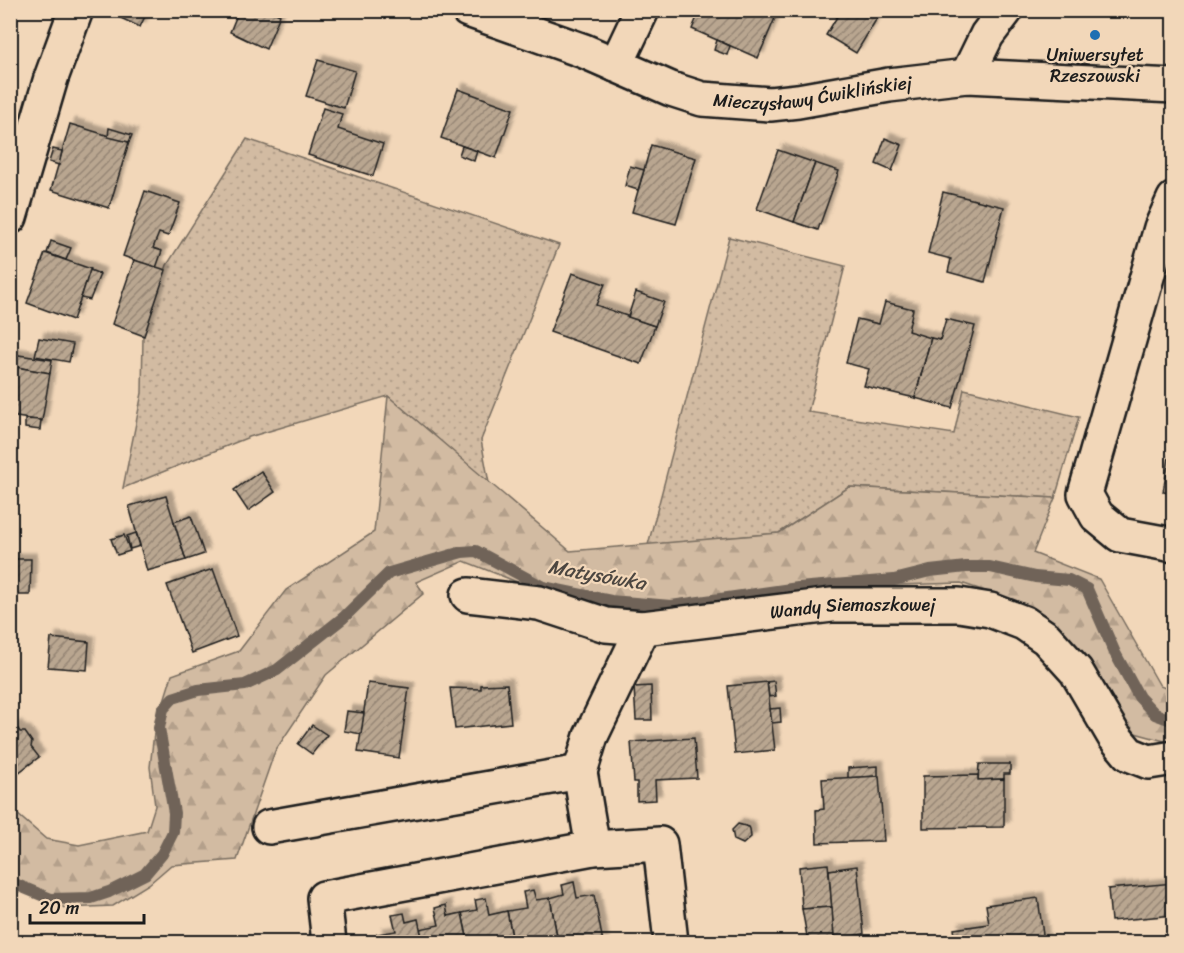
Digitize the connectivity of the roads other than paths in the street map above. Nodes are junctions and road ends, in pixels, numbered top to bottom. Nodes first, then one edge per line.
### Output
1 (76, 10) edge
2 (468, 10) edge
3 (642, 10) edge
4 (1002, 13) edge
5 (615, 65) junction
6 (967, 76) junction
7 (1173, 86) edge
8 (1173, 199) edge
9 (10, 217) edge
10 (1173, 545) edge
11 (468, 595) dead end
12 (643, 628) junction
13 (1173, 758) edge
14 (580, 772) junction
15 (269, 827) dead end
16 (593, 848) junction
17 (329, 942) edge
18 (671, 942) edge

1 - 9 street
2 - 5 street, Mieczysławy Ćwiklińskiej
3 - 5 street
4 - 6 street
5 - 6 street, Mieczysławy Ćwiklińskiej
6 - 7 street, Mieczysławy Ćwiklińskiej
8 - 10 street
11 - 12 street, Wandy Siemaszkowej
12 - 13 street, Wandy Siemaszkowej
12 - 14 street
14 - 15 street
14 - 16 street
16 - 17 street
16 - 18 street

